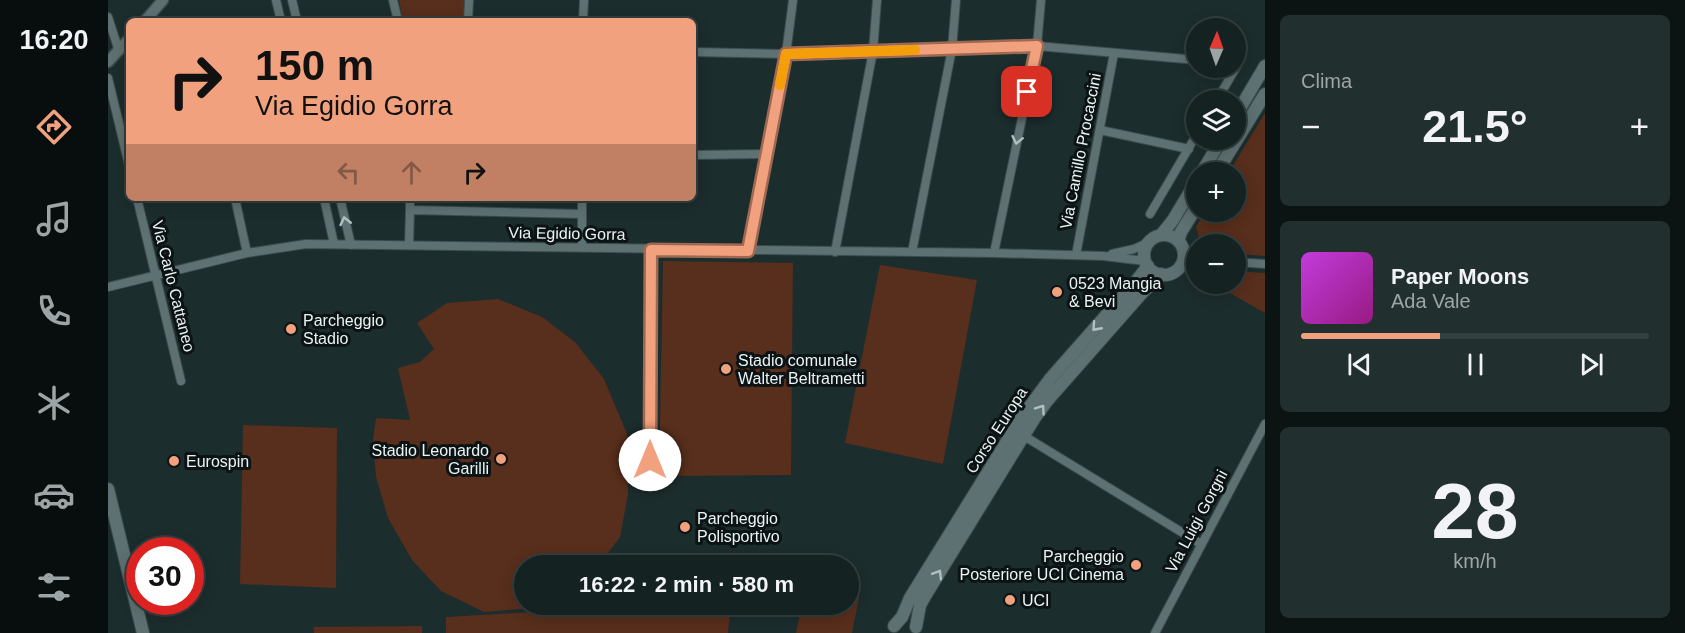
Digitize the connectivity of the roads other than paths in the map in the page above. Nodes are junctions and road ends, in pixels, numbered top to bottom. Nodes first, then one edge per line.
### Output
1 (162, 0) edge
2 (276, 0) edge
3 (292, 0) edge
4 (393, 0) edge
5 (469, 0) edge
6 (584, 0) edge
7 (793, 0) edge
8 (877, 0) edge
9 (956, 0) edge
10 (1041, 0) edge
11 (108, 17) edge
12 (147, 18) edge
13 (280, 18) edge
14 (296, 18) edge
15 (397, 18) edge
16 (468, 18) edge
17 (584, 18) edge
18 (126, 42) edge
19 (1037, 46) junction
20 (952, 49) junction
21 (118, 51) junction
22 (873, 51) junction
23 (696, 52) edge
24 (1114, 53) junction
25 (786, 54) junction
26 (1186, 59) edge
27 (108, 62) edge
28 (1265, 66) edge
29 (108, 78) edge
30 (1265, 94) edge
31 (1246, 98) edge
32 (1100, 130) junction
33 (1186, 147) edge
34 (1188, 150) edge
35 (126, 153) edge
36 (696, 154) edge
37 (767, 154) junction
38 (1223, 162) edge
39 (1186, 198) edge
40 (138, 201) edge
41 (236, 201) edge
42 (325, 201) edge
43 (341, 201) edge
44 (410, 201) edge
45 (582, 201) edge
46 (410, 210) junction
47 (582, 214) junction
48 (1150, 214) dead end
49 (1187, 222) edge
50 (1161, 235) junction
51 (1149, 242) junction
52 (334, 244) junction
53 (351, 244) junction
54 (409, 245) junction
55 (1181, 246) junction
56 (582, 248) junction
57 (651, 250) junction
58 (1186, 250) edge
59 (748, 251) junction
60 (835, 252) junction
61 (912, 252) junction
62 (247, 253) junction
63 (994, 253) junction
64 (1076, 255) junction
65 (1103, 256) junction
66 (1246, 263) edge
67 (1146, 264) junction
68 (1186, 264) edge
69 (1265, 264) edge
70 (1179, 267) junction
71 (1161, 274) junction
72 (156, 275) junction
73 (108, 287) edge
74 (181, 381) dead end
75 (1265, 424) edge
76 (1024, 436) junction
77 (650, 484) dead end
78 (108, 489) edge
79 (1201, 544) junction
80 (890, 630) edge
81 (919, 630) edge
82 (143, 633) edge
83 (1155, 633) edge

1 - 12 street
2 - 13 street
3 - 14 street
4 - 15 street
5 - 16 street
6 - 17 street
7 - 25 street
8 - 22 street
9 - 20 street
10 - 19 street
11 - 21 street
18 - 21 street
19 - 20 street
19 - 24 street
19 -> 63 street
20 - 22 street
20 - 61 street
21 - 27 street
22 - 25 street
22 - 60 street
23 - 25 street
24 - 26 street
24 - 32 street, Via Camillo Procaccini
25 - 37 street
28 - 31 main road
29 - 35 street
30 - 38 main road
32 - 33 street
32 - 64 street, Via Camillo Procaccini
34 - 48 street
36 - 37 street
37 - 59 street
39 - 50 main road
40 - 72 street, Via Carlo Cattaneo
41 - 62 street
42 - 52 street
53 -> 43 street
44 - 46 street
45 - 47 street
46 - 47 street
46 - 54 street
47 - 56 street
49 - 55 main road
50 - 51 main road
50 - 55 main road
51 - 65 street, Via Egidio Gorra
51 - 67 main road, Corso Europa
52 - 53 street, Via Egidio Gorra
52 - 62 street, Via Egidio Gorra
53 - 54 street, Via Egidio Gorra
54 - 56 street, Via Egidio Gorra
55 - 58 street
55 - 70 main road
56 - 57 street, Via Egidio Gorra
57 - 59 street, Via Egidio Gorra
57 - 77 street
59 - 60 street, Via Egidio Gorra
60 - 61 street, Via Egidio Gorra
61 - 63 street, Via Egidio Gorra
62 - 72 street, Via Egidio Gorra
63 - 64 street, Via Egidio Gorra
64 - 65 street, Via Egidio Gorra
65 - 67 street, Via Egidio Gorra
66 - 69 street
67 - 71 main road
67 -> 80 main road, Corso Europa
68 - 70 street
70 - 71 main road, Corso Europa
76 -> 71 main road, Corso Europa
72 - 73 street, Via Egidio Gorra
72 - 74 street, Via Carlo Cattaneo
75 - 79 street, Via Luigi Gorgni
76 - 79 street
81 -> 76 main road, Corso Europa
78 - 82 main road
79 - 83 street, Via Luigi Gorgni
80 - 81 main road

